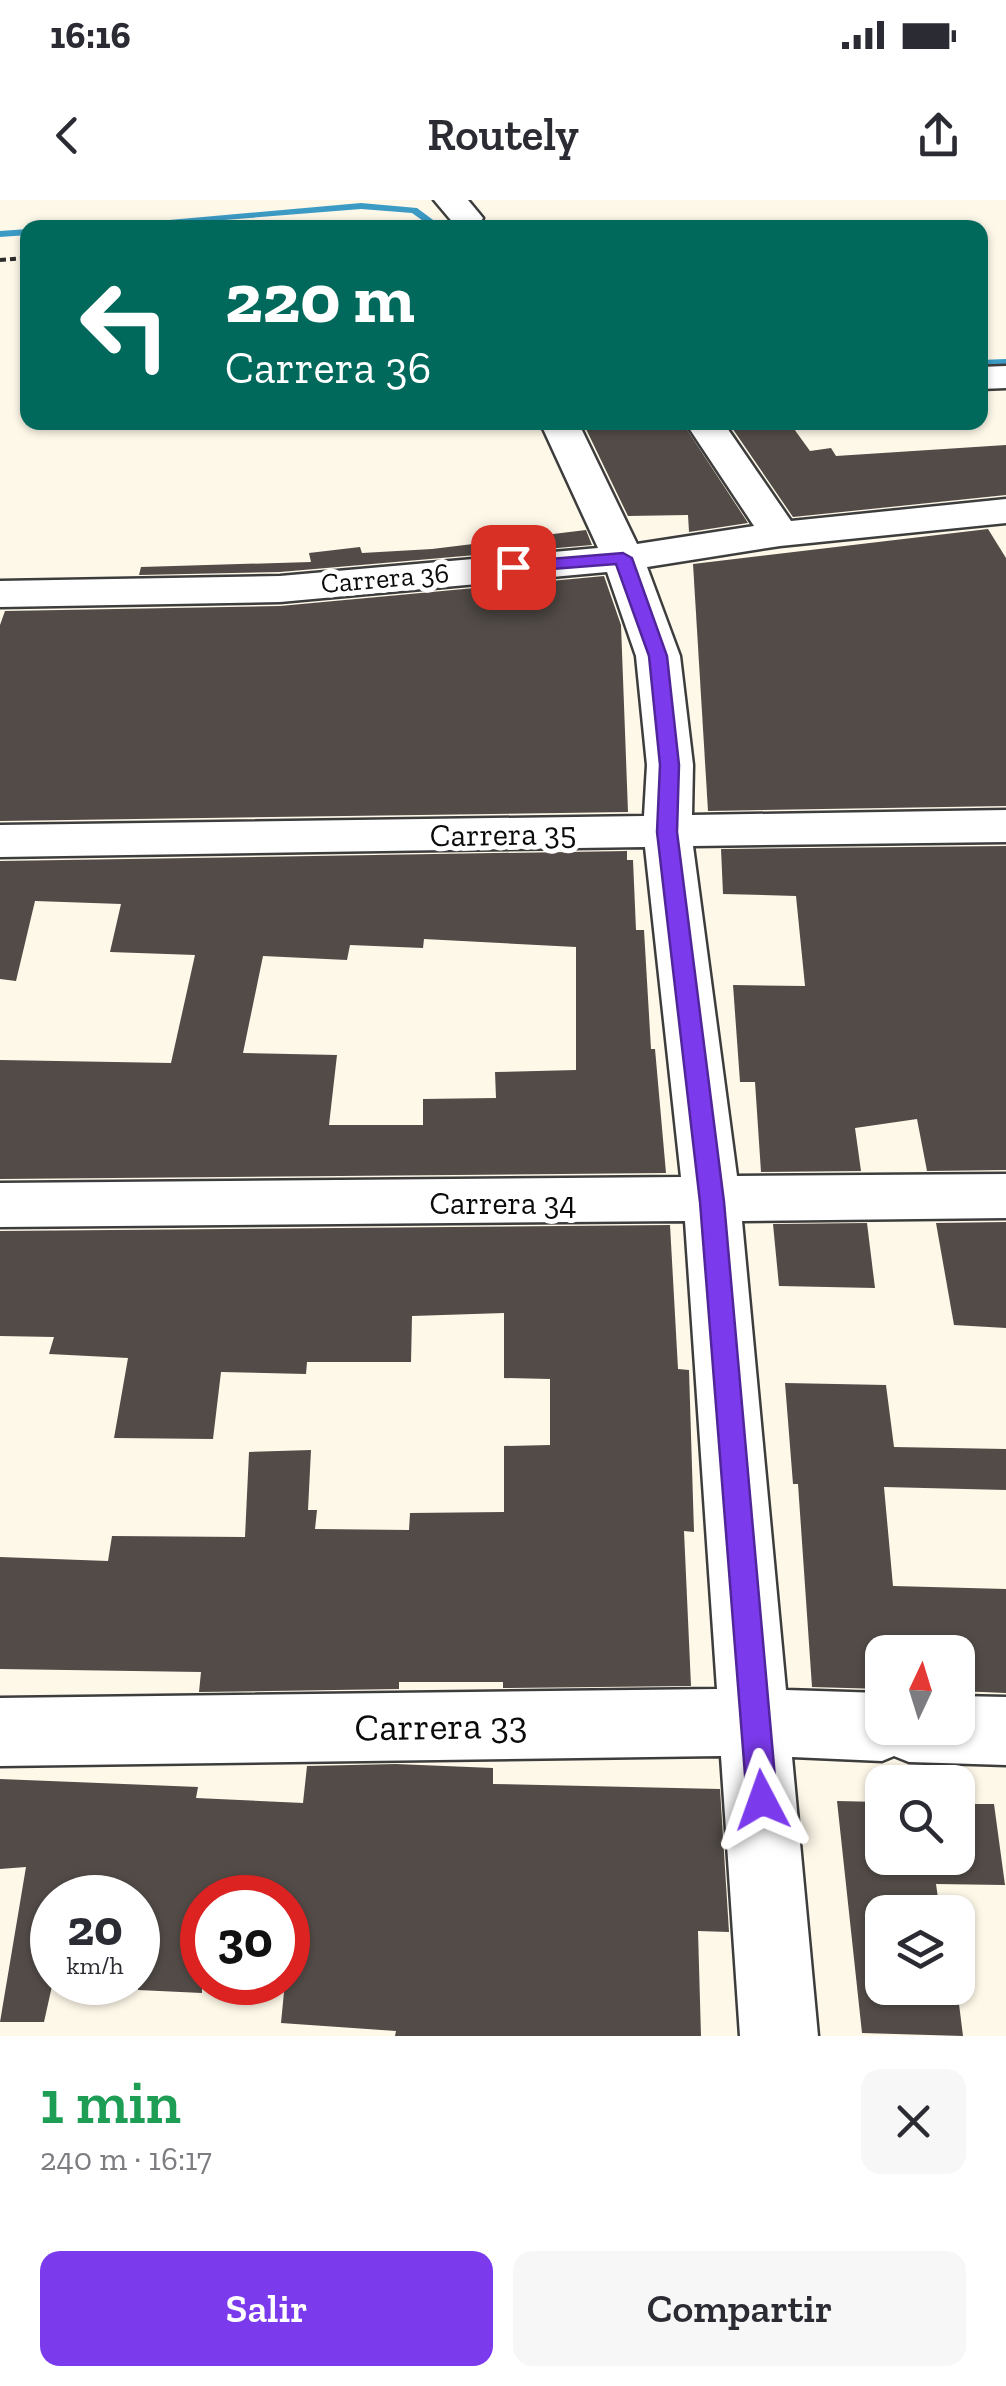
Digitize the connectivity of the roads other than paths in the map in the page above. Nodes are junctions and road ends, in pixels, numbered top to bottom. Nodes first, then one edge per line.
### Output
1 (562, 430) edge
2 (709, 430) edge
3 (1001, 520) edge
4 (780, 534) junction
5 (623, 558) junction
6 (0, 594) edge
7 (1006, 826) edge
8 (667, 832) junction
9 (0, 841) edge
10 (1006, 1196) edge
11 (712, 1202) junction
12 (0, 1205) edge
13 (756, 1722) junction
14 (865, 1725) edge
15 (975, 1730) edge
16 (1006, 1731) edge
17 (0, 1732) edge
18 (778, 2036) edge

1 - 5 street
2 - 4 street
3 - 4 street, Carrera 36
4 - 5 street, Carrera 36
5 - 6 street, Carrera 36
5 - 8 street
7 - 8 street, Carrera 35
8 - 9 street, Carrera 35
8 - 11 street
10 - 11 street, Carrera 34
11 - 12 street, Carrera 34
11 - 13 street
13 - 14 street, Carrera 33
13 - 17 street, Carrera 33
13 - 18 street
15 - 16 street

